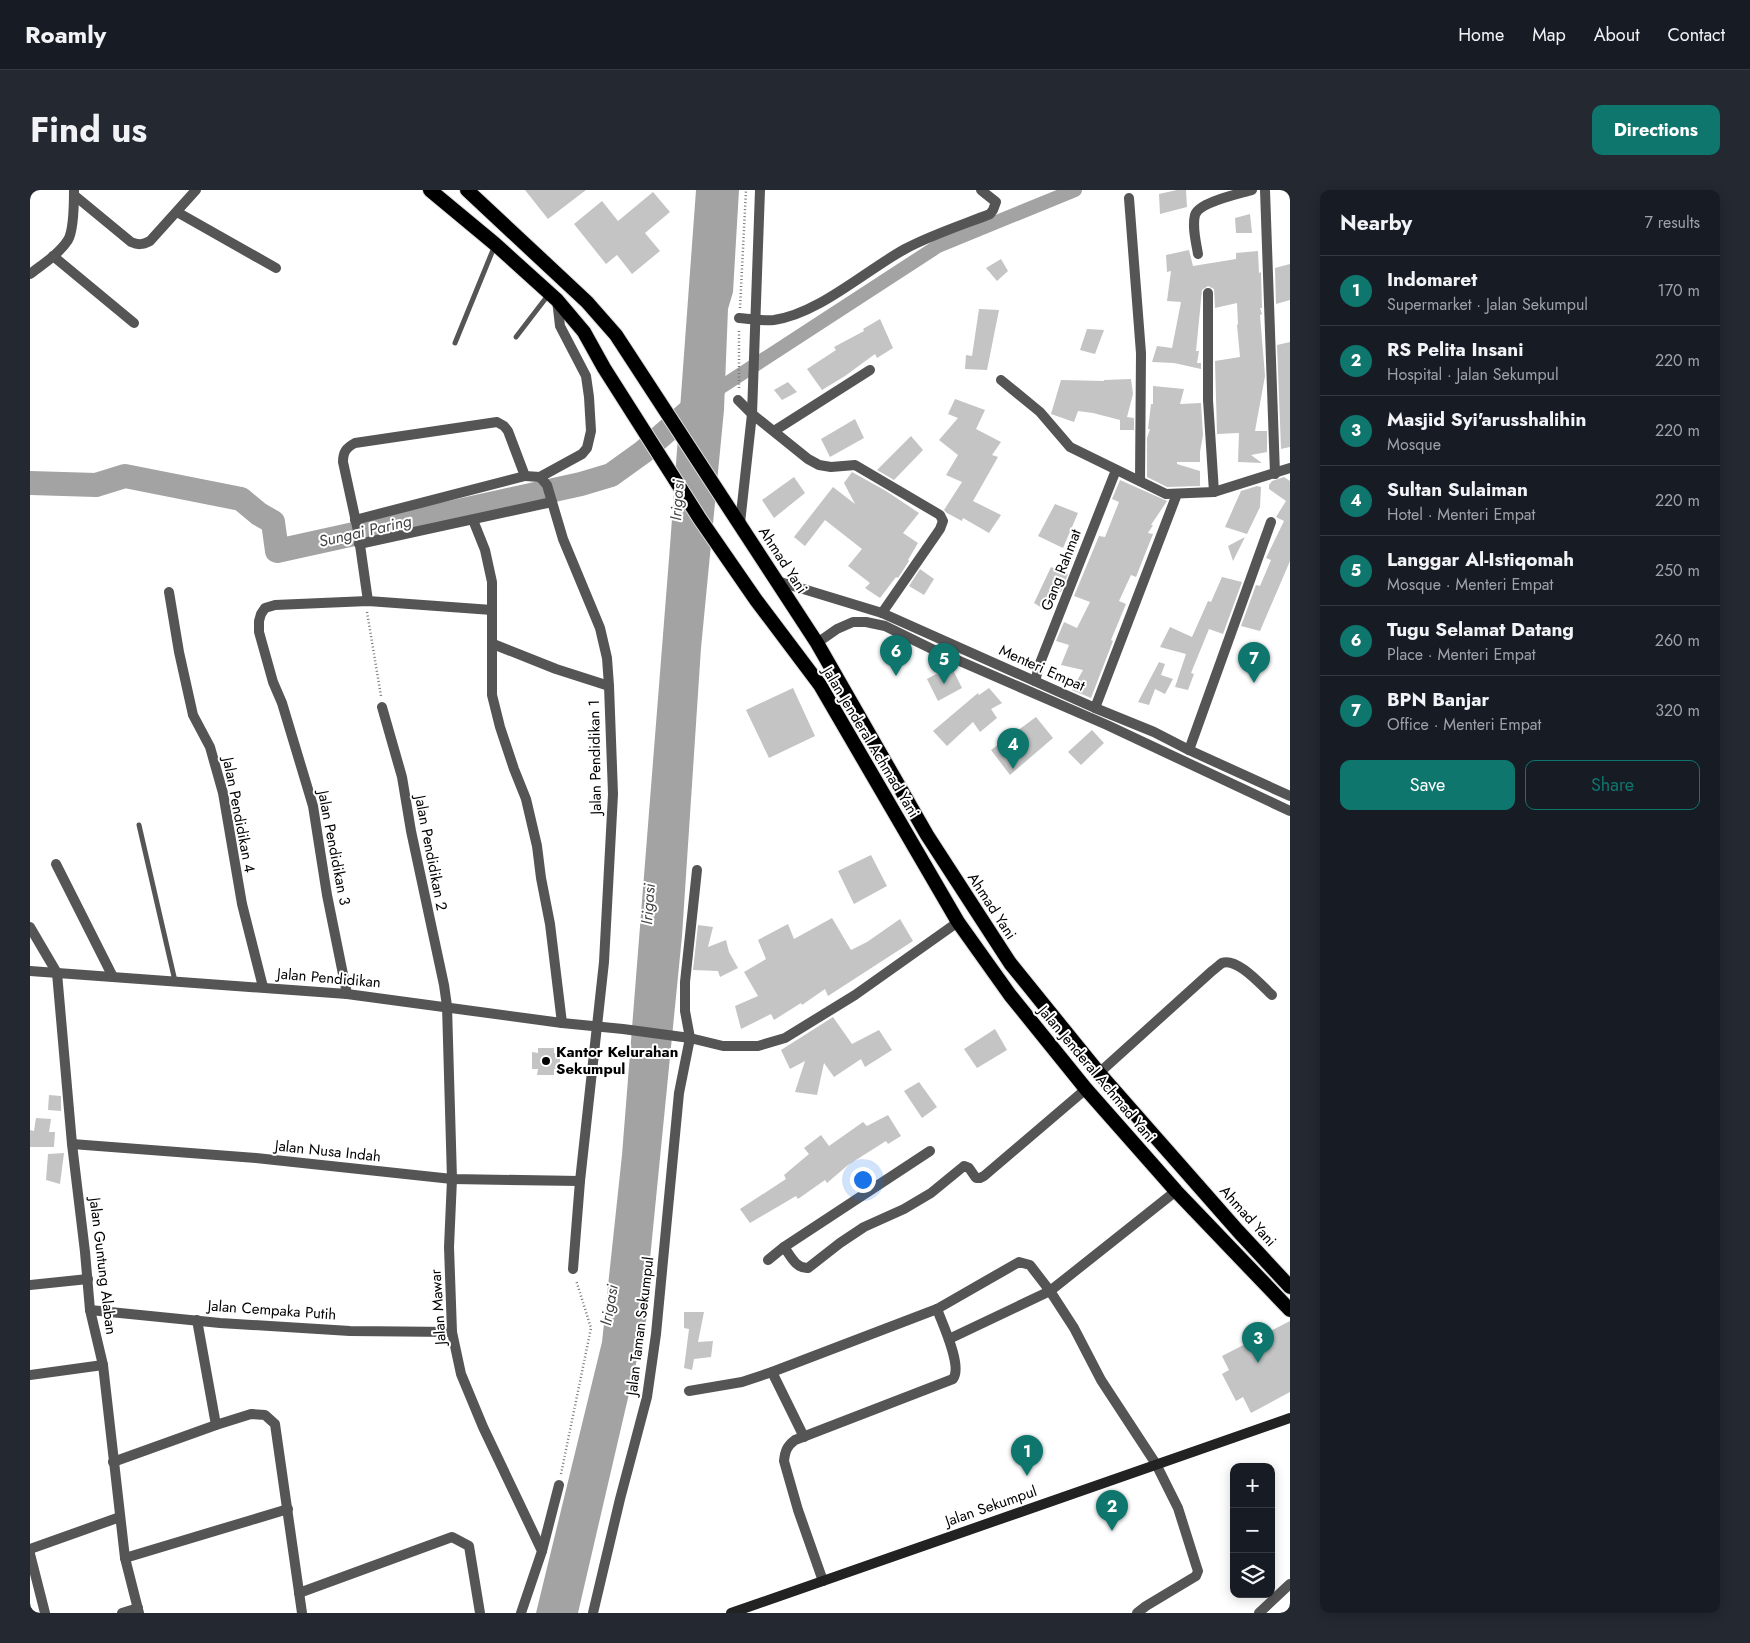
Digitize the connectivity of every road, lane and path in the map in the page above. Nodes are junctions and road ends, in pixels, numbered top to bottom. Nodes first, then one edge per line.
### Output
1 (196, 190) edge
2 (430, 190) edge
3 (467, 190) edge
4 (746, 190) edge
5 (760, 190) edge
6 (981, 190) edge
7 (1252, 190) edge
8 (1265, 190) edge
9 (74, 193) edge
10 (1129, 198) dead end
11 (176, 212) junction
12 (495, 244) junction
13 (1198, 254) dead end
14 (53, 256) junction
15 (276, 268) dead end
16 (30, 274) edge
17 (1208, 293) dead end
18 (553, 296) junction
19 (739, 318) junction
20 (756, 319) junction
21 (134, 323) dead end
22 (516, 337) dead end
23 (455, 343) dead end
24 (870, 370) dead end
25 (1002, 380) dead end
26 (738, 400) joint
27 (752, 414) junction
28 (774, 432) junction
29 (1290, 468) edge
30 (1116, 470) junction
31 (1275, 474) junction
32 (525, 476) junction
33 (544, 481) junction
34 (1140, 481) junction
35 (1214, 492) junction
36 (1177, 494) junction
37 (551, 498) junction
38 (355, 520) junction
39 (473, 520) junction
40 (1271, 522) dead end
41 (740, 523) junction
42 (358, 538) junction
43 (777, 580) junction
44 (168, 592) dead end
45 (367, 601) junction
46 (492, 610) junction
47 (882, 613) junction
48 (935, 637) junction
49 (817, 643) junction
50 (493, 644) junction
51 (932, 649) junction
52 (1035, 681) junction
53 (609, 686) junction
54 (1030, 692) junction
55 (382, 707) joint
56 (1095, 708) junction
57 (1112, 714) junction
58 (1090, 718) junction
59 (1108, 725) junction
60 (1189, 750) junction
61 (1183, 760) junction
62 (886, 763) junction
63 (870, 769) junction
64 (1238, 773) junction
65 (1234, 784) junction
66 (903, 794) junction
67 (1290, 796) edge
68 (888, 802) junction
69 (1290, 811) edge
70 (139, 825) dead end
71 (56, 864) dead end
72 (697, 870) dead end
73 (958, 922) junction
74 (30, 927) edge
75 (30, 971) edge
76 (57, 973) junction
77 (113, 977) junction
78 (175, 981) junction
79 (264, 987) junction
80 (347, 994) junction
81 (1272, 995) dead end
82 (447, 1006) junction
83 (562, 1023) junction
84 (598, 1028) junction
85 (690, 1038) junction
86 (1099, 1073) junction
87 (1086, 1089) junction
88 (72, 1144) junction
89 (930, 1151) dead end
90 (452, 1179) junction
91 (580, 1181) junction
92 (1176, 1191) junction
93 (784, 1247) junction
94 (768, 1260) dead end
95 (573, 1269) joint
96 (88, 1279) junction
97 (30, 1286) edge
98 (1290, 1287) edge
99 (1050, 1291) junction
100 (936, 1308) junction
101 (90, 1310) junction
102 (1290, 1310) edge
103 (197, 1320) junction
104 (452, 1332) junction
105 (949, 1339) junction
106 (103, 1365) junction
107 (772, 1372) junction
108 (30, 1375) edge
109 (689, 1391) dead end
110 (1290, 1418) edge
111 (216, 1425) junction
112 (804, 1437) junction
113 (113, 1462) junction
114 (1156, 1464) junction
115 (559, 1485) joint
116 (288, 1509) junction
117 (120, 1517) junction
118 (30, 1548) edge
119 (542, 1551) junction
120 (30, 1554) edge
121 (125, 1558) junction
122 (823, 1581) junction
123 (1290, 1584) edge
124 (299, 1593) junction
125 (139, 1610) edge
126 (735, 1612) edge
127 (45, 1613) edge
128 (122, 1613) edge
129 (302, 1613) edge
130 (480, 1613) edge
131 (520, 1613) edge
132 (593, 1613) edge
133 (1137, 1613) edge
134 (1259, 1613) edge

1 - 11 street
2 - 12 highway, Jalan Jenderal Achmad Yani
3 - 41 highway, Ahmad Yani
4 - 19 path
5 - 20 street
6 - 20 street
7 - 13 street
8 - 31 street
9 - 11 street
9 - 14 street
10 - 34 street
11 - 15 street
12 - 18 highway, Jalan Jenderal Achmad Yani
12 - 23 lane
14 - 16 street
14 - 21 street
17 - 35 street
18 - 22 lane
18 - 33 street
18 - 63 highway, Jalan Jenderal Achmad Yani
19 - 20 street
19 - 26 path
20 - 27 street
24 - 28 street
25 - 30 street
26 - 27 street
27 - 28 street
27 - 41 street
28 - 47 street
29 - 31 street
30 - 34 street
30 - 52 street, Gang Rahmat
31 - 35 street
32 - 33 street
32 - 38 street
32 - 38 street
33 - 37 street, Jalan Pendidikan 1
34 - 36 street
35 - 36 street
36 - 56 street
37 - 39 street
37 - 53 street, Jalan Pendidikan 1
38 - 42 street
39 - 42 street
39 - 46 street
40 - 60 street
41 - 43 highway, Ahmad Yani
42 - 45 street
43 - 47 street, Menteri Empat
43 - 49 highway, Ahmad Yani
44 - 79 street, Jalan Pendidikan 4
45 - 46 street
45 - 55 path
45 - 80 street, Jalan Pendidikan 3
46 - 50 street
47 - 48 street, Menteri Empat
48 - 51 street
48 - 52 street, Menteri Empat
49 - 51 street, Menteri Empat
49 - 62 highway, Ahmad Yani
50 - 53 street
50 - 83 street
51 - 54 street, Menteri Empat
52 - 54 street, Gang Rahmat
52 - 56 street, Menteri Empat
53 - 84 street, Jalan Pendidikan 1
54 - 58 street, Menteri Empat
55 - 82 street, Jalan Pendidikan 2
56 - 57 street, Menteri Empat
56 - 58 street
57 - 59 street
57 - 60 street, Menteri Empat
58 - 59 street, Menteri Empat
59 - 61 street, Menteri Empat
60 - 61 street
60 - 64 street, Menteri Empat
61 - 65 street, Menteri Empat
62 - 63 highway
62 - 66 highway, Ahmad Yani
63 - 68 highway, Jalan Jenderal Achmad Yani
64 - 65 street
64 - 67 street, Menteri Empat
65 - 69 street, Menteri Empat
66 - 68 highway
66 - 86 highway, Ahmad Yani
68 - 73 highway, Jalan Jenderal Achmad Yani
70 - 78 lane
71 - 77 street
72 - 85 street
73 - 85 street, Jalan Pendidikan
73 - 87 highway, Jalan Jenderal Achmad Yani
74 - 76 street, Jalan Guntung Alaban
75 - 76 street, Jalan Pendidikan
76 - 77 street, Jalan Pendidikan
76 - 88 street, Jalan Guntung Alaban
77 - 78 street, Jalan Pendidikan
78 - 79 street, Jalan Pendidikan
79 - 80 street, Jalan Pendidikan
80 - 82 street, Jalan Pendidikan
81 - 86 street
82 - 83 street, Jalan Pendidikan
82 - 90 street, Jalan Mawar
83 - 84 street, Jalan Pendidikan
84 - 85 street, Jalan Pendidikan
84 - 91 street, Jalan Pendidikan 1
85 - 132 street, Jalan Taman Sekumpul
86 - 98 highway, Ahmad Yani
87 - 92 highway, Jalan Jenderal Achmad Yani
87 - 93 street
88 - 90 street, Jalan Nusa Indah
88 - 96 street, Jalan Guntung Alaban
89 - 93 street
90 - 91 street, Jalan Nusa Indah
90 - 104 street, Jalan Mawar
91 - 95 street, Jalan Pendidikan 1
92 - 99 street
92 - 102 highway, Jalan Jenderal Achmad Yani
93 - 94 street
95 - 115 path
96 - 97 street
96 - 101 street, Jalan Guntung Alaban
99 - 100 street
99 - 105 street
99 - 114 street
100 - 105 street
100 - 107 street
101 - 103 street, Jalan Cempaka Putih
101 - 106 street, Jalan Guntung Alaban
103 - 104 street, Jalan Cempaka Putih
103 - 111 street
104 - 119 street, Jalan Mawar
105 - 112 street
106 - 108 street
106 - 113 street, Jalan Guntung Alaban
107 - 109 street
107 - 112 street
110 - 114 main road, Jalan Sekumpul
111 - 113 street
111 - 116 street
112 - 122 street
113 - 117 street, Jalan Guntung Alaban
114 - 122 main road, Jalan Sekumpul
114 - 133 street
115 - 119 street
116 - 121 street
116 - 124 street
117 - 118 street
117 - 121 street, Jalan Guntung Alaban
119 - 131 street
120 - 127 street
121 - 125 street, Jalan Guntung Alaban
122 - 126 main road, Jalan Sekumpul
123 - 134 street
124 - 129 street
124 - 130 street
125 - 128 street

